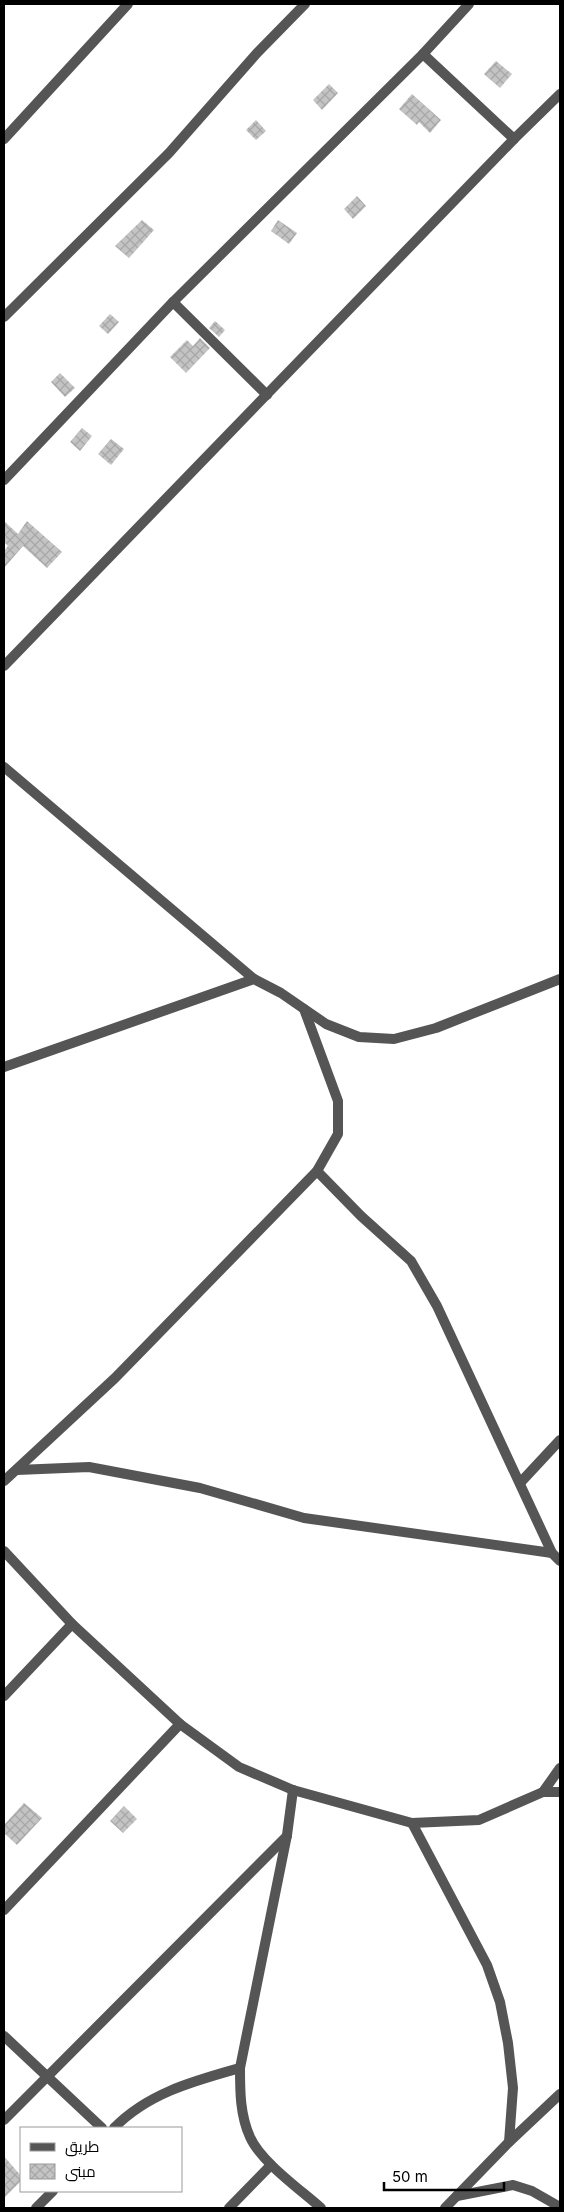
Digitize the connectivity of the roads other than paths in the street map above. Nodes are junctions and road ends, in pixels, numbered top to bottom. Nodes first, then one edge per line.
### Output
1 (128, 4) edge
2 (305, 4) edge
3 (469, 4) edge
4 (423, 54) junction
5 (560, 94) edge
6 (4, 139) edge
7 (514, 139) junction
8 (173, 302) junction
9 (4, 317) edge
10 (267, 395) junction
11 (4, 480) edge
12 (4, 666) edge
13 (4, 767) edge
14 (254, 979) junction
15 (560, 979) edge
16 (304, 1009) junction
17 (4, 1067) edge
18 (317, 1171) junction
19 (560, 1440) edge
20 (17, 1470) junction
21 (4, 1481) edge
22 (520, 1483) junction
23 (4, 1551) edge
24 (552, 1553) junction
25 (560, 1561) edge
26 (72, 1624) junction
27 (4, 1696) edge
28 (180, 1724) junction
29 (560, 1768) edge
30 (293, 1790) junction
31 (543, 1792) junction
32 (560, 1792) edge
33 (412, 1823) junction
34 (287, 1835) junction
35 (4, 1910) edge
36 (4, 2036) edge
37 (240, 2068) junction
38 (47, 2077) junction
39 (560, 2094) edge
40 (4, 2120) edge
41 (101, 2127) edge
42 (115, 2127) edge
43 (509, 2142) junction
44 (271, 2165) junction
45 (52, 2192) edge
46 (457, 2196) junction
47 (560, 2207) edge
48 (36, 2208) edge
49 (229, 2208) edge
50 (321, 2208) edge
51 (446, 2208) edge

1 - 6 street
2 - 9 street
3 - 4 street
4 - 7 street
4 - 8 street
5 - 7 street
7 - 10 street
8 - 10 street
8 - 11 street
10 - 12 street
13 - 14 street
14 - 16 street
14 - 17 street
15 - 16 street
16 - 18 street
18 - 20 street
18 - 22 street
19 - 22 street
20 - 21 street
20 - 24 street
22 - 24 street
23 - 26 street
24 - 25 street
26 - 27 street
26 - 28 street
28 - 30 street
28 - 35 street
29 - 31 street
30 - 33 street
30 - 34 street
31 - 32 street
31 - 33 street
33 - 43 street
34 - 37 street
34 - 38 street
36 - 38 street
37 - 42 street
37 - 44 street
38 - 40 street
38 - 41 street
39 - 43 street
43 - 46 street
44 - 49 street
44 - 50 street
45 - 48 street
46 - 47 street
46 - 51 street

